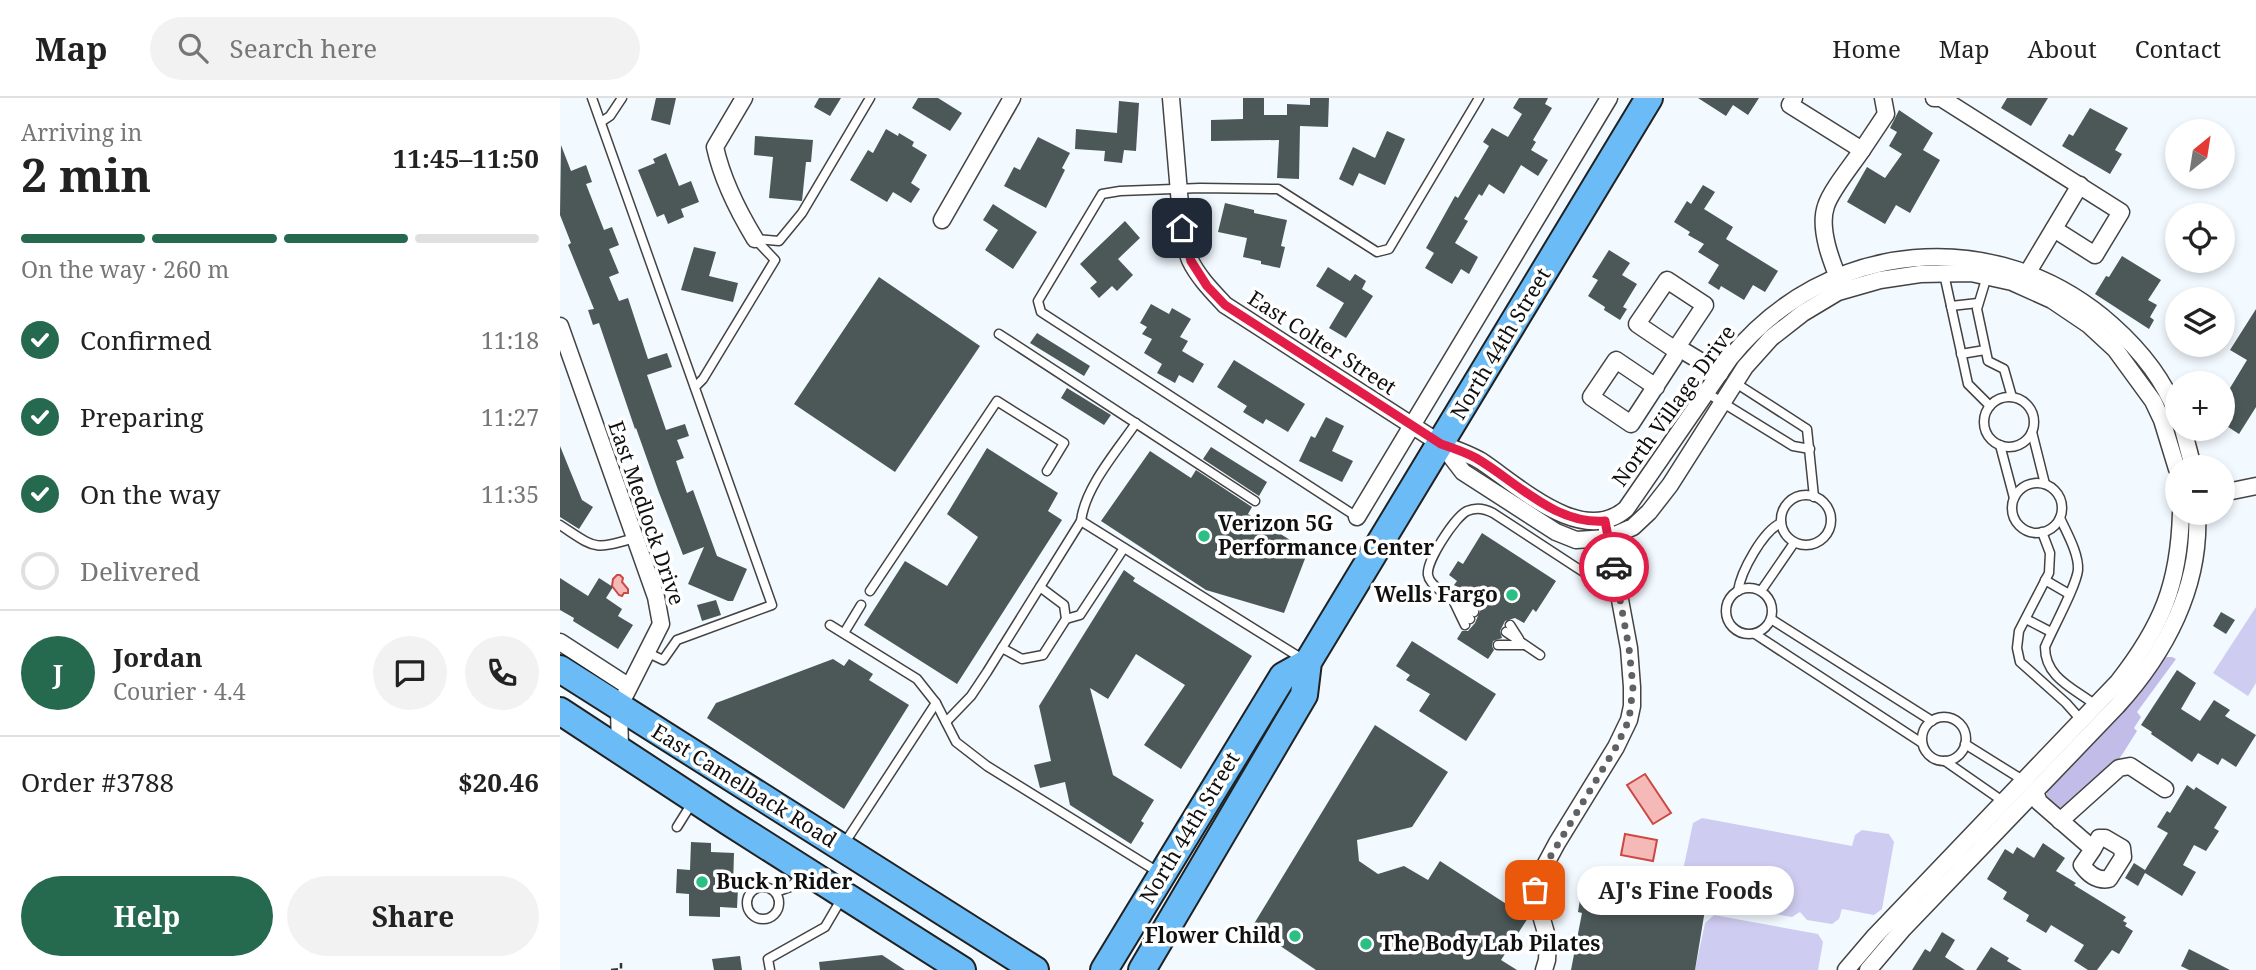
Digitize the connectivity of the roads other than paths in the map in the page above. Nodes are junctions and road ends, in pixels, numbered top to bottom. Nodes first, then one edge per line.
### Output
1 (593, 98) edge
2 (622, 98) edge
3 (744, 98) edge
4 (870, 98) edge
5 (1012, 98) edge
6 (1171, 98) edge
7 (1479, 98) edge
8 (1609, 98) edge
9 (1649, 98) edge
10 (1794, 98) edge
11 (1883, 98) edge
12 (1934, 98) edge
13 (601, 121) junction
14 (1862, 150) junction
15 (2080, 185) junction
16 (1178, 190) junction
17 (942, 220) dead end
18 (2054, 229) junction
19 (755, 239) junction
20 (1944, 274) junction
21 (1987, 276) junction
22 (2026, 280) junction
23 (1840, 284) junction
24 (1978, 303) junction
25 (1951, 306) junction
26 (560, 326) edge
27 (999, 334) dead end
28 (1985, 350) junction
29 (1961, 354) junction
30 (1720, 373) junction
31 (1734, 382) junction
32 (695, 387) junction
33 (1656, 387) dead end
34 (2165, 391) edge
35 (1707, 393) junction
36 (2012, 397) junction
37 (1722, 402) junction
38 (1990, 406) junction
39 (1136, 423) junction
40 (1412, 425) junction
41 (2032, 432) junction
42 (1441, 444) junction
43 (2000, 445) junction
44 (1810, 449) junction
45 (2173, 455) edge
46 (1047, 471) dead end
47 (2045, 484) junction
48 (2256, 486) edge
49 (2235, 490) edge
50 (1814, 497) junction
51 (2014, 498) junction
52 (1255, 501) dead end
53 (1357, 517) joint
54 (2060, 518) junction
55 (1081, 521) junction
56 (1605, 521) junction
57 (1781, 523) junction
58 (560, 525) edge
59 (2181, 525) edge
60 (2197, 525) edge
61 (2042, 532) junction
62 (635, 538) junction
63 (1608, 538) junction
64 (1794, 543) junction
65 (1124, 548) junction
66 (1591, 577) dead end
67 (2045, 580) junction
68 (1040, 587) junction
69 (870, 591) dead end
70 (1738, 591) junction
71 (1761, 591) junction
72 (2069, 593) junction
73 (1451, 598) junction
74 (861, 605) dead end
75 (1066, 619) junction
76 (1772, 619) junction
77 (2026, 619) junction
78 (830, 625) dead end
79 (2051, 632) junction
80 (844, 633) junction
81 (1755, 634) junction
82 (560, 642) edge
83 (1523, 645) junction
84 (1002, 648) junction
85 (646, 652) junction
86 (1540, 655) dead end
87 (1308, 662) junction
88 (2048, 664) junction
89 (560, 669) edge
90 (2034, 676) junction
91 (624, 696) junction
92 (936, 702) junction
93 (560, 711) edge
94 (2101, 711) junction
95 (2080, 720) junction
96 (1932, 721) junction
97 (946, 722) junction
98 (2092, 732) junction
99 (1922, 743) junction
100 (1965, 744) junction
101 (620, 750) junction
102 (1945, 761) junction
103 (2029, 786) junction
104 (2165, 789) dead end
105 (694, 799) junction
106 (2004, 802) junction
107 (2060, 821) junction
108 (677, 827) dead end
109 (2092, 849) dead end
110 (849, 852) junction
111 (807, 871) junction
112 (1162, 875) junction
113 (776, 892) junction
114 (840, 892) junction
115 (770, 970) edge
116 (962, 970) edge
117 (1035, 970) edge
118 (1104, 970) edge
119 (1142, 970) edge
120 (1544, 970) edge
121 (1846, 970) edge
122 (1868, 970) edge

1 - 13 lane
2 - 13 lane
3 - 19 street
4 - 19 lane
5 - 17 street
6 - 16 street, East Colter Street
7 - 16 lane
8 - 40 street, North 44th Street
9 - 42 main road, North 44th Street
10 - 14 street
11 - 14 street
12 - 15 street
13 - 32 lane
14 - 23 street
15 - 18 street
15 - 18 street
16 - 40 street, East Colter Street
16 - 53 lane
18 - 22 street
19 - 32 lane
20 - 21 street, North Village Drive
20 - 23 street, North Village Drive
20 - 25 lane
21 - 22 street, North Village Drive
21 - 24 lane
22 - 23 street, North Village Drive
22 - 34 street, North Village Drive
22 - 45 street, North Village Drive
23 - 30 street, North Village Drive
23 - 31 street, North Village Drive
24 - 25 lane
24 - 28 lane
25 - 29 lane
26 - 62 street, East Medlock Drive
27 - 39 lane
28 - 29 lane
28 - 36 lane
29 - 38 lane
30 - 31 lane
30 - 33 street
30 - 35 street, North Village Drive
31 - 37 street, North Village Drive
31 - 44 lane
32 - 85 lane
35 - 37 lane
35 - 56 street, North Village Drive
36 - 38 lane
36 - 41 lane
37 - 44 lane
37 - 63 street, North Village Drive
38 - 43 lane
39 - 52 lane
39 - 55 lane
40 - 42 street, East Colter Street
40 - 53 street, North 44th Street
41 - 43 lane
41 - 47 lane
42 - 56 street, East Colter Street
42 - 63 street, East Colter Street
42 - 87 main road, North 44th Street
43 - 51 lane
44 - 50 lane
46 - 69 lane
47 - 51 lane
47 - 54 lane
48 - 49 street
50 - 57 lane
50 - 64 lane
51 - 61 lane
54 - 61 lane
54 - 72 lane
55 - 65 lane
55 - 68 lane
56 - 63 street
57 - 64 lane
57 - 70 lane
58 - 62 lane
59 - 94 street
60 - 94 street
61 - 67 lane
62 - 85 street, East Medlock Drive
63 - 120 street
64 - 71 lane
65 - 75 lane
65 - 87 lane
66 - 73 lane
67 - 72 lane
67 - 77 lane
68 - 75 lane
68 - 84 lane
70 - 71 lane
70 - 81 lane
71 - 76 lane
72 - 79 lane
73 - 73 lane
74 - 80 lane
75 - 84 lane
76 - 81 lane
76 - 96 lane
77 - 79 lane
77 - 90 lane
78 - 80 lane
79 - 88 lane
80 - 92 lane
81 - 99 lane
82 - 91 street, East Camelback Road
83 - 83 lane
83 - 86 lane
84 - 97 lane
85 - 91 street, East Medlock Drive
87 - 112 main road, North 44th Street
87 - 119 main road, North 44th Street
88 - 90 lane
88 - 94 lane
89 - 91 main road, East Camelback Road
90 - 95 lane
91 - 101 street, East Medlock Drive
91 - 110 main road, East Camelback Road
92 - 97 lane
92 - 110 lane
93 - 101 main road, East Camelback Road
94 - 95 street
94 - 98 street
95 - 98 lane
95 - 103 street
96 - 99 lane
96 - 100 lane
97 - 112 lane
98 - 103 street
99 - 102 lane
100 - 102 lane
100 - 103 lane
101 - 105 main road, East Camelback Road
102 - 106 lane
103 - 106 street
103 - 107 street
103 - 122 street
104 - 107 street
105 - 108 lane
105 - 111 main road, East Camelback Road
106 - 121 street
107 - 109 street
110 - 114 main road
110 - 117 main road, East Camelback Road
111 - 113 lane
111 - 114 main road, East Camelback Road
112 - 118 main road, North 44th Street
113 - 113 lane
114 - 115 lane
114 - 116 main road, East Camelback Road

